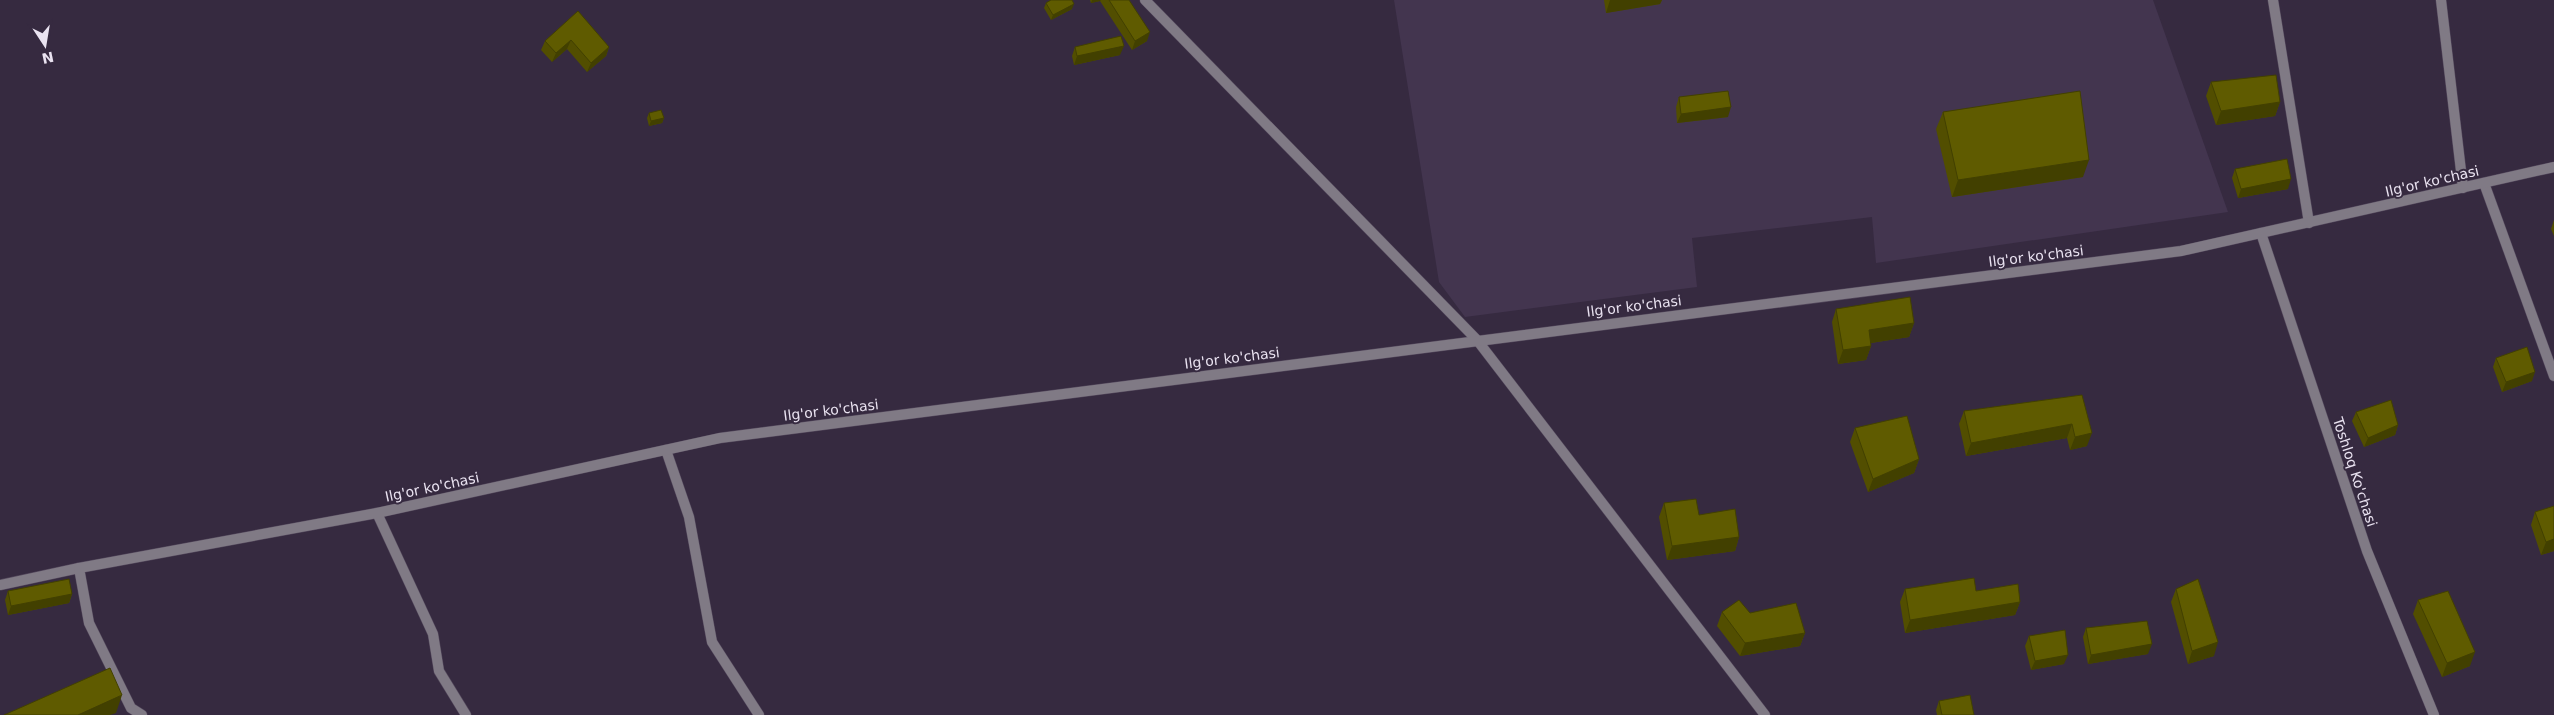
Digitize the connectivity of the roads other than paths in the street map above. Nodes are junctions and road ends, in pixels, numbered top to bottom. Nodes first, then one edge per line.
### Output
1 (1145, 0) edge
2 (2273, 0) edge
3 (2441, 0) edge
4 (2554, 167) edge
5 (2484, 183) junction
6 (2463, 188) junction
7 (2309, 223) junction
8 (2261, 233) junction
9 (1477, 340) junction
10 (2554, 376) edge
11 (666, 450) junction
12 (378, 513) junction
13 (79, 568) junction
14 (0, 584) edge
15 (141, 715) edge
16 (466, 715) edge
17 (759, 715) edge
18 (1766, 715) edge
19 (2434, 715) edge

1 - 9 street
2 - 7 street
3 - 6 street
4 - 5 street, Ilg'or ko'chasi
5 - 6 street, Ilg'or ko'chasi
5 - 10 street
6 - 7 street, Ilg'or ko'chasi
7 - 8 street, Ilg'or ko'chasi
8 - 9 street, Ilg'or ko'chasi
8 - 19 street, Toshloq Ko'chasi
9 - 11 street, Ilg'or ko'chasi
9 - 18 street
11 - 12 street, Ilg'or ko'chasi
11 - 17 street
12 - 13 street, Ilg'or ko'chasi
12 - 16 street
13 - 14 street, Ilg'or ko'chasi
13 - 15 street

